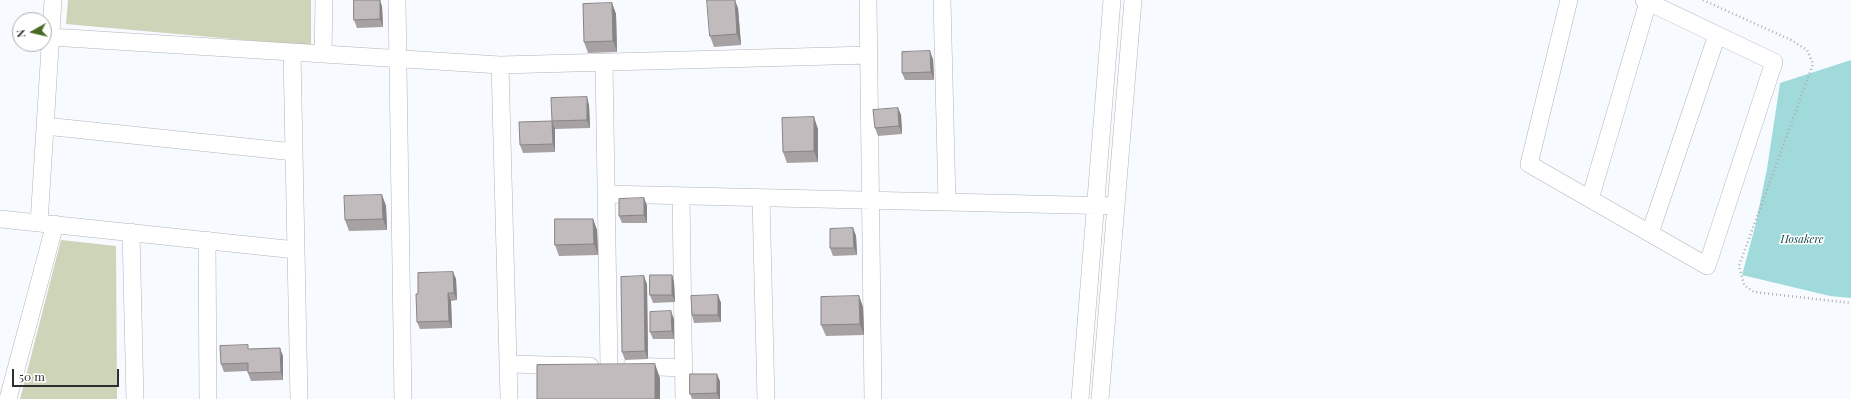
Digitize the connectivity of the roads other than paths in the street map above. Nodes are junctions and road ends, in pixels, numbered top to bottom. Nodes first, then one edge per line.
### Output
1 (54, 0) edge
2 (324, 0) edge
3 (397, 0) edge
4 (868, 0) edge
5 (942, 0) edge
6 (1112, 0) edge
7 (1133, 0) edge
8 (1569, 0) edge
9 (1646, 1) edge
10 (52, 25) edge
11 (1717, 34) junction
12 (52, 37) edge
13 (50, 52) edge
14 (292, 52) junction
15 (323, 54) junction
16 (869, 55) junction
17 (398, 58) junction
18 (604, 63) junction
19 (500, 65) junction
20 (45, 126) junction
21 (294, 152) junction
22 (606, 194) junction
23 (681, 196) junction
24 (761, 198) junction
25 (1590, 199) junction
26 (871, 200) junction
27 (947, 202) junction
28 (1094, 205) junction
29 (1116, 206) junction
30 (0, 219) edge
31 (47, 223) junction
32 (132, 232) junction
33 (1650, 233) junction
34 (207, 240) junction
35 (296, 250) junction
36 (508, 364) junction
37 (609, 366) junction
38 (684, 368) junction
39 (8, 399) edge
40 (135, 399) edge
41 (208, 399) edge
42 (299, 399) edge
43 (404, 399) edge
44 (509, 399) edge
45 (684, 399) edge
46 (766, 399) edge
47 (873, 399) edge
48 (1080, 399) edge
49 (1100, 399) edge

1 - 10 street
2 - 15 street
3 - 17 street
4 - 16 street
5 - 27 street
6 - 28 street
7 - 29 street
8 - 25 street
9 - 11 street
9 - 25 street
11 - 33 street
11 - 33 street
12 - 14 street
13 - 20 street
14 - 15 street
14 - 21 street
15 - 17 street
16 - 18 street
16 - 26 street
17 - 19 street
17 - 43 street
18 - 19 street
18 - 22 street
19 - 36 street
20 - 21 street
20 - 31 street
21 - 35 street
22 - 23 street
22 - 37 street
23 - 24 street
23 - 38 street
24 - 26 street
24 - 46 street
25 - 33 street
26 - 27 street
26 - 47 street
27 - 28 street
28 - 29 street
28 - 48 street
29 - 49 street
30 - 31 street
31 - 32 street
31 - 39 street
32 - 34 street
32 - 40 street
34 - 35 street
34 - 41 street
35 - 42 street
36 - 37 street
36 - 44 street
37 - 38 street
38 - 45 street

